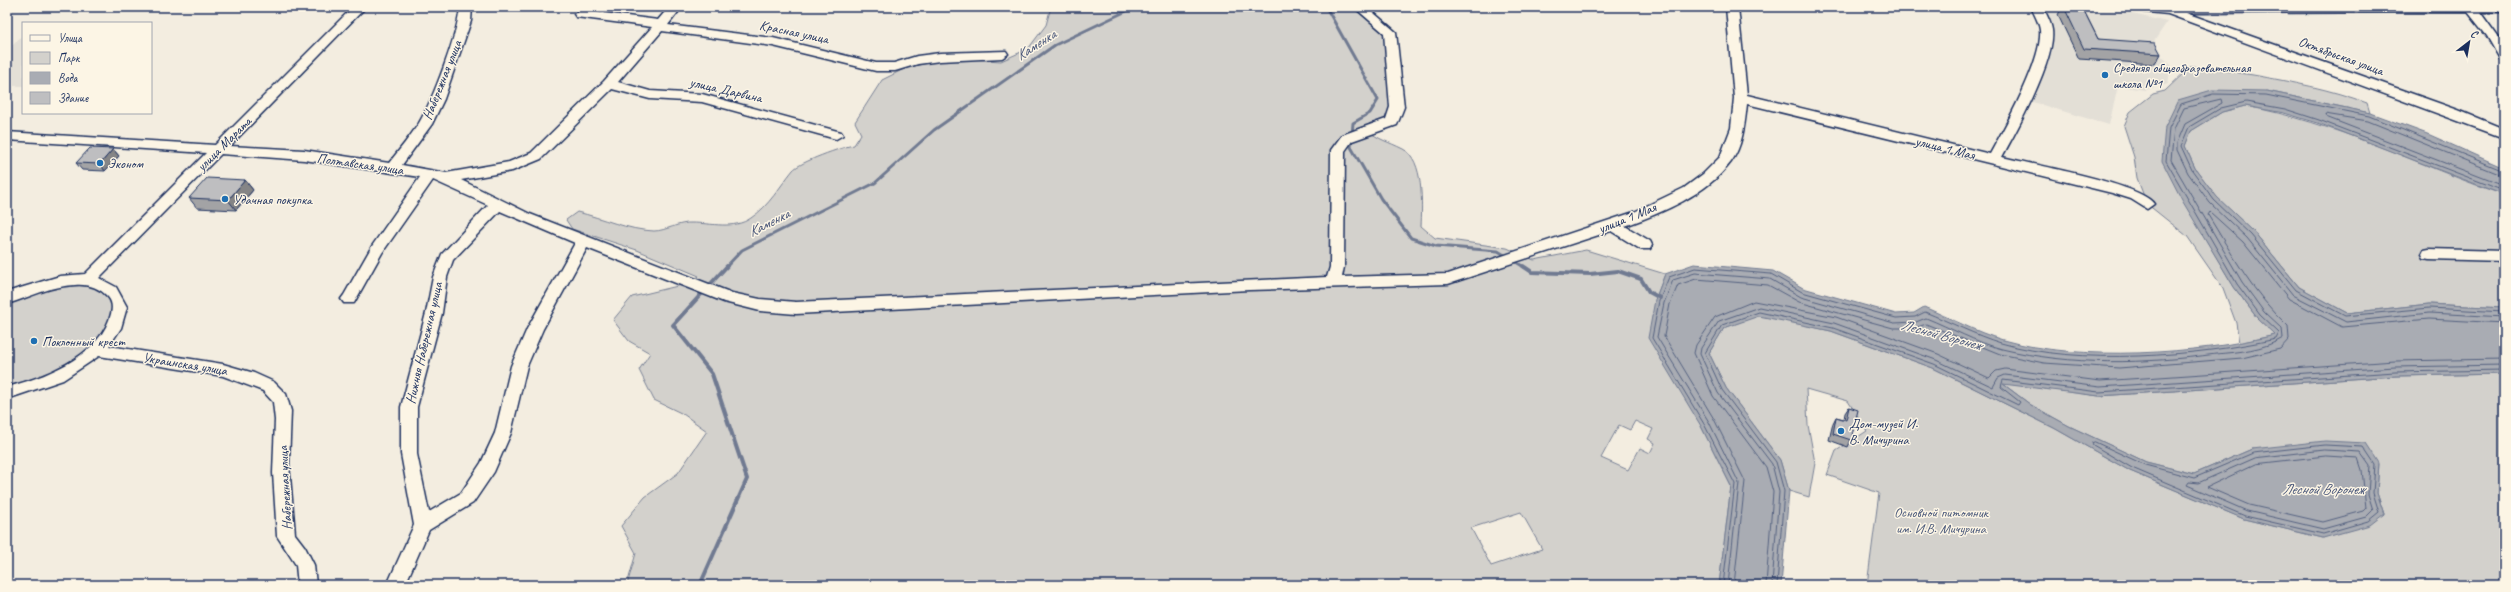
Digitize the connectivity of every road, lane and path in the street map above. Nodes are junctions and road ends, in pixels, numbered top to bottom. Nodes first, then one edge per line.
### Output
1 (360, 7) edge
2 (466, 7) edge
3 (676, 7) edge
4 (1360, 7) edge
5 (1732, 7) edge
6 (2037, 7) edge
7 (2138, 7) edge
8 (2261, 7) edge
9 (2471, 8) junction
10 (2504, 8) edge
11 (2166, 10) junction
12 (580, 14) dead end
13 (660, 24) junction
14 (1002, 54) dead end
15 (2504, 56) edge
16 (609, 84) junction
17 (1741, 98) junction
18 (2504, 134) edge
19 (836, 135) dead end
20 (7, 136) edge
21 (219, 148) junction
22 (1994, 160) junction
23 (393, 168) junction
24 (430, 174) junction
25 (446, 178) junction
26 (2147, 204) dead end
27 (497, 205) junction
28 (1613, 224) junction
29 (582, 241) junction
30 (1645, 245) dead end
31 (2429, 254) dead end
32 (2504, 256) edge
33 (88, 280) junction
34 (1333, 283) junction
35 (7, 298) edge
36 (349, 299) dead end
37 (96, 350) junction
38 (272, 388) joint
39 (7, 393) edge
40 (423, 525) junction
41 (396, 584) edge
42 (307, 585) edge

1 - 21 street, улица Марата
2 - 23 street, Набережная улица
3 - 13 street
4 - 34 street
5 - 17 street, улица 1 Мая
6 - 22 street
7 - 11 street
8 - 9 street
8 - 11 street
9 - 10 street
9 - 15 street
11 - 18 street, Октябрьская улица
12 - 13 street, Красная улица
13 - 14 street, Красная улица
13 - 16 street
16 - 19 street, улица Дарвина
16 - 25 street
17 - 22 street, улица 1 Мая
17 - 28 street, улица 1 Мая
20 - 21 street, Полтавская улица
21 - 23 street, Полтавская улица
21 - 33 street, улица Марата
22 - 26 street, улица 1 Мая
23 - 24 street, Полтавская улица
24 - 25 street, Полтавская улица
24 - 36 street
25 - 27 street, Полтавская улица
27 - 29 street, Полтавская улица
27 - 40 street, Нижняя Набережная улица
28 - 30 street
28 - 34 street, улица 1 Мая
29 - 34 street, Полтавская улица
29 - 40 street
31 - 32 street
33 - 35 street
33 - 37 street
37 - 38 street, Украинская улица
37 - 39 street
38 - 42 street, Набережная улица
40 - 41 street

